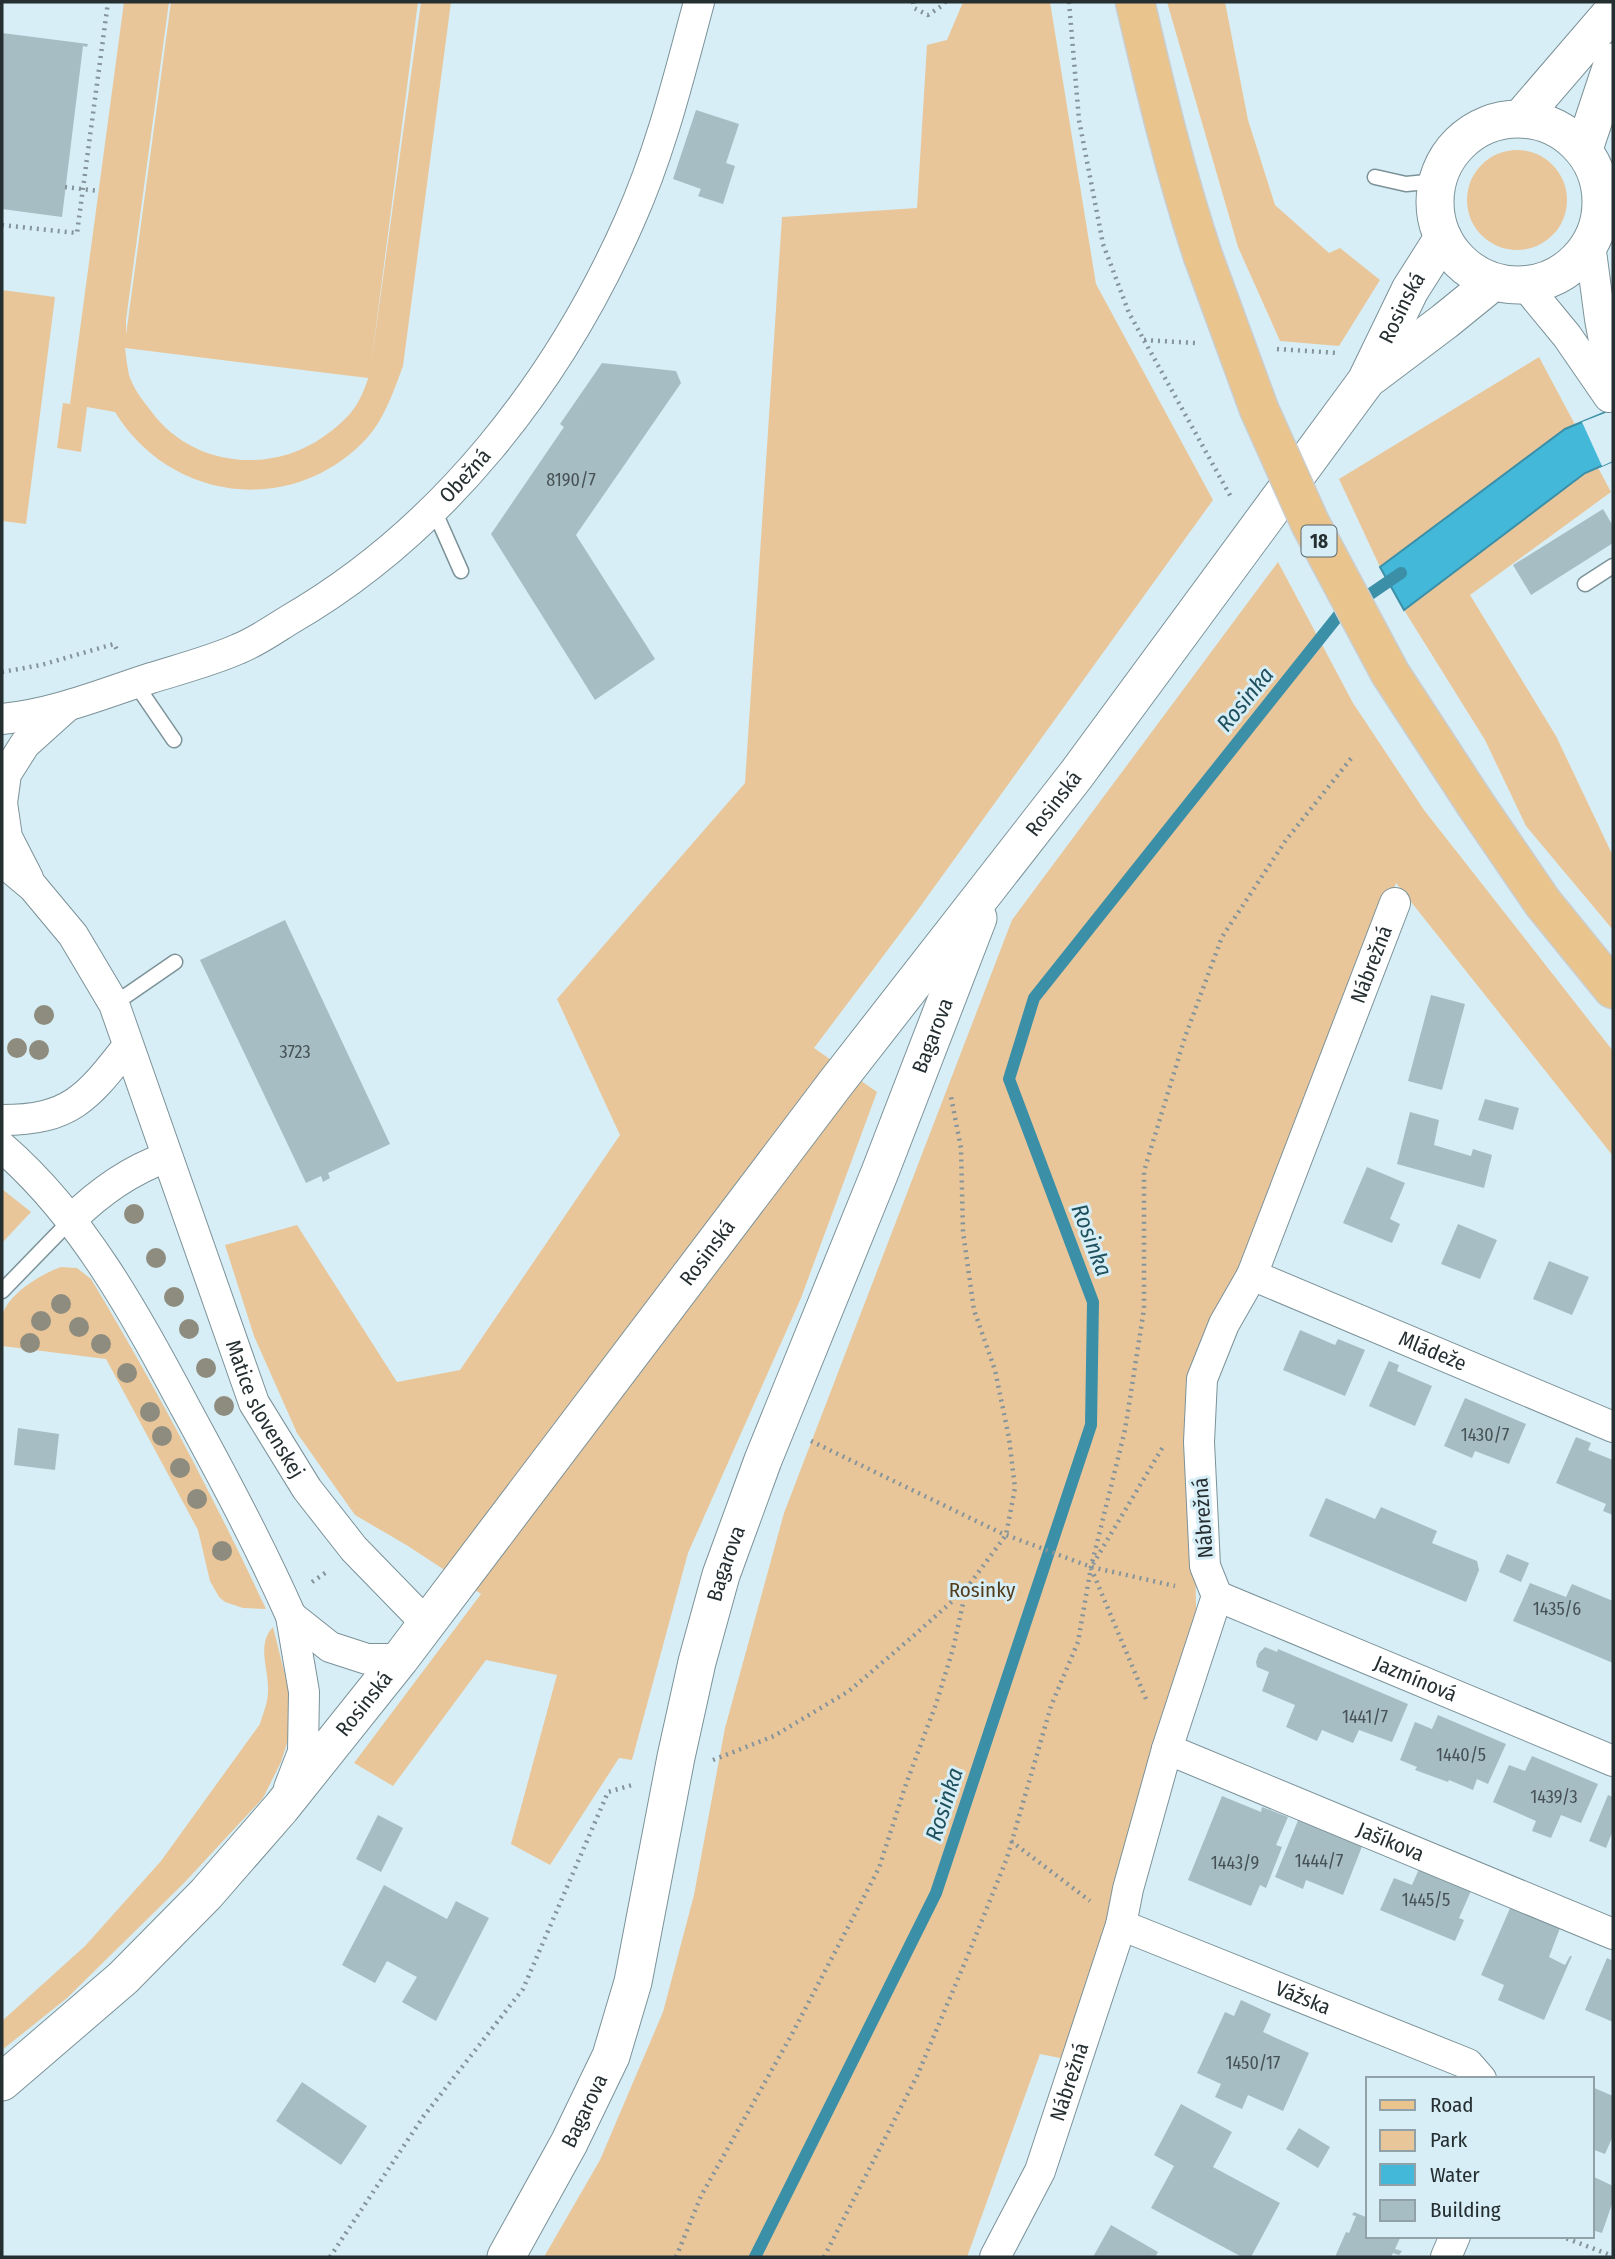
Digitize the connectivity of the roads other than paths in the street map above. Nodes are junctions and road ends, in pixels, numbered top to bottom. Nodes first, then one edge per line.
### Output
1 (699, 2) edge
2 (1135, 2) edge
3 (1613, 11) edge
4 (1613, 62) edge
5 (1521, 118) junction
6 (1584, 149) junction
7 (1375, 177) dead end
8 (1437, 181) junction
9 (1443, 237) junction
10 (1590, 244) junction
11 (1509, 284) junction
12 (1366, 380) junction
13 (1613, 390) edge
14 (1613, 403) edge
15 (434, 510) junction
16 (1613, 566) edge
17 (461, 571) dead end
18 (1585, 584) dead end
19 (135, 683) junction
20 (65, 708) junction
21 (2, 719) edge
22 (174, 740) dead end
23 (2, 861) edge
24 (992, 881) junction
25 (33, 887) junction
26 (1395, 903) dead end
27 (175, 962) dead end
28 (1613, 989) edge
29 (114, 1004) junction
30 (128, 1046) junction
31 (2, 1120) edge
32 (2, 1147) edge
33 (167, 1157) junction
34 (71, 1220) junction
35 (1252, 1275) junction
36 (2, 1291) edge
37 (1613, 1427) edge
38 (1217, 1596) junction
39 (291, 1616) junction
40 (426, 1623) junction
41 (400, 1659) junction
42 (1167, 1749) junction
43 (1613, 1761) edge
44 (281, 1808) junction
45 (1121, 1925) junction
46 (1613, 1934) edge
47 (1479, 2077) edge
48 (2, 2082) edge
49 (1454, 2238) edge
50 (506, 2257) edge
51 (995, 2257) edge
52 (1446, 2257) edge

1 - 15 street, Obežná
2 - 28 main road, 18, bridge
3 - 5 street
4 - 6 street
5 - 6 street
5 - 8 street
6 - 10 street
7 - 8 lane
8 - 9 street
9 - 11 street
9 - 12 street, Rosinská
10 - 11 street
10 - 13 street
11 - 12 street, Rosinská
11 - 14 street
12 - 24 street, Rosinská
15 - 17 lane
15 - 19 street, Obežná
16 - 18 lane
19 - 20 street, Obežná
19 - 22 lane
20 - 21 street, Obežná
20 - 25 street, Matice slovenskej
23 - 25 street, Matice slovenskej
24 - 40 street, Rosinská
24 - 50 street, Bagarova
25 - 29 street, Matice slovenskej
26 - 35 street, Nábrežná
27 - 29 lane
29 - 30 street, Matice slovenskej
30 - 31 street
30 - 33 street, Matice slovenskej
32 - 34 street
33 - 34 street
33 - 40 street, Matice slovenskej
34 - 36 lane
34 - 39 street
35 - 37 street, Mládeže
35 - 38 street, Nábrežná
38 - 42 street, Nábrežná
38 - 43 street, Jazmínová
39 - 41 street
39 - 44 street
40 - 41 street, Rosinská
41 - 44 street, Rosinská
42 - 45 street, Nábrežná
42 - 46 street, Jašíkova
44 - 48 street, Rosinská
45 - 47 street, Vážska
45 - 51 street, Nábrežná
49 - 52 street

